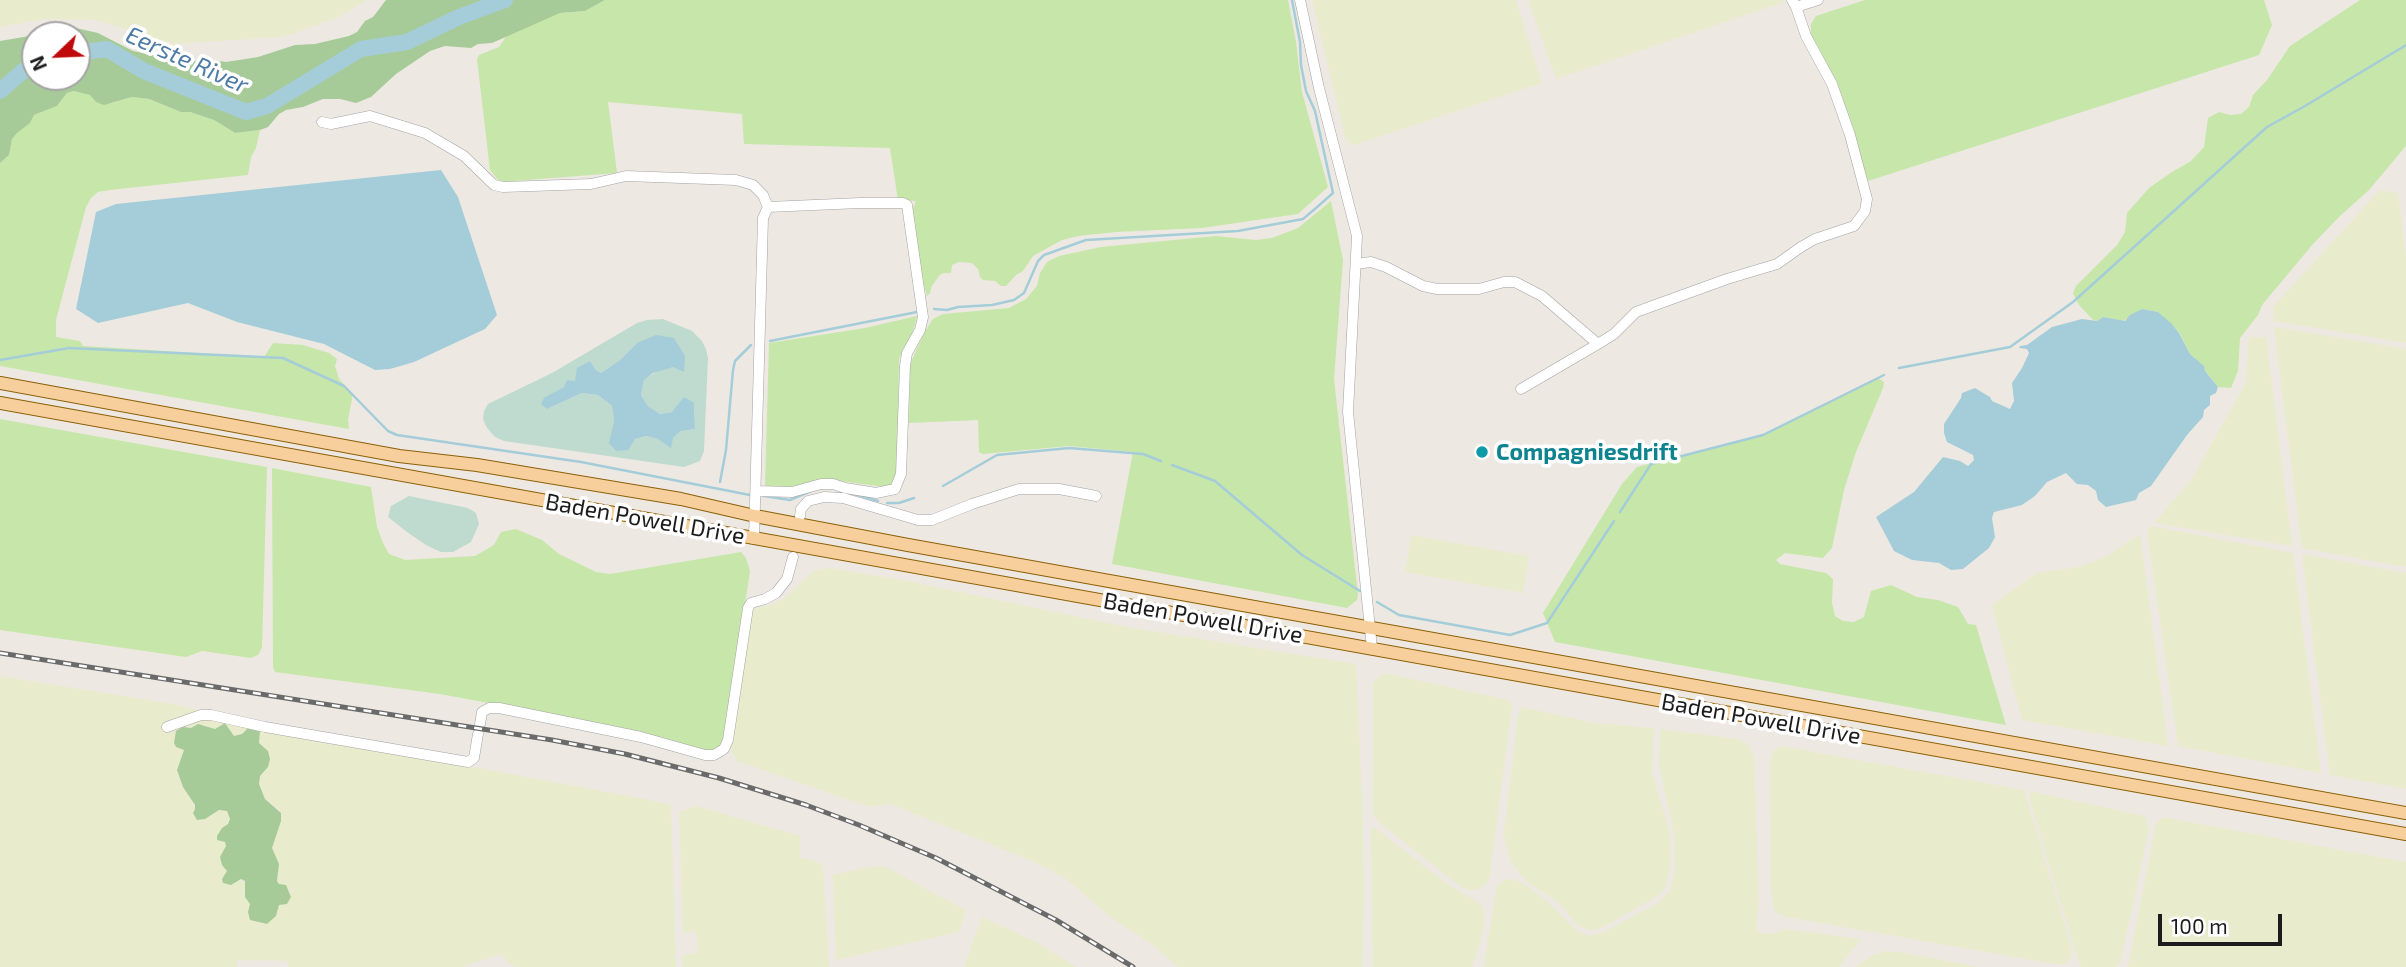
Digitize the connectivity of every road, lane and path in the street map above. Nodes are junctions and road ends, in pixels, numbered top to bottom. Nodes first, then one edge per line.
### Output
1 (1300, 0) edge
2 (1818, 0) edge
3 (1794, 3) edge
4 (322, 122) dead end
5 (768, 206) junction
6 (1356, 264) junction
7 (1598, 344) junction
8 (0, 383) edge
9 (1521, 389) dead end
10 (0, 402) edge
11 (757, 491) junction
12 (888, 492) junction
13 (1096, 496) dead end
14 (876, 507) junction
15 (755, 516) junction
16 (800, 516) dead end
17 (754, 539) junction
18 (793, 557) dead end
19 (1370, 627) junction
20 (1372, 648) junction
21 (167, 727) dead end
22 (2406, 813) edge
23 (2406, 834) edge

1 - 6 street
2 - 3 street
3 - 7 street
4 - 5 street
5 - 11 street
5 - 12 street
6 - 7 street
6 - 19 street
7 - 9 street
8 - 15 main road, Baden Powell Drive
10 - 17 main road, Baden Powell Drive
11 - 12 street
11 - 15 street
12 - 14 street
13 - 14 street
14 - 16 street
15 - 17 street
15 - 19 main road, Baden Powell Drive
17 - 20 main road, Baden Powell Drive
18 - 21 street
19 - 20 street
19 - 22 main road, Baden Powell Drive
20 - 23 main road, Baden Powell Drive

